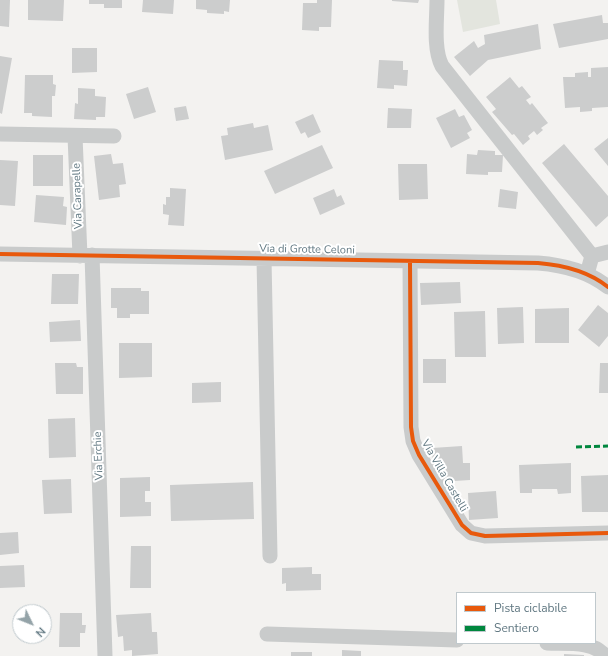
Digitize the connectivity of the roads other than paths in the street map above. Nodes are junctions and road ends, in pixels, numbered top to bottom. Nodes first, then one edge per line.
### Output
1 (437, 0) edge
2 (0, 134) edge
3 (75, 136) junction
4 (114, 136) dead end
5 (608, 252) edge
6 (0, 254) edge
7 (86, 255) junction
8 (592, 256) junction
9 (264, 259) junction
10 (410, 262) junction
11 (587, 274) junction
12 (608, 287) edge
13 (608, 533) edge
14 (270, 556) dead end
15 (267, 634) dead end
16 (456, 640) edge
17 (566, 644) edge
18 (105, 656) edge
19 (605, 656) edge

1 - 8 street
2 - 3 street
3 - 4 street
3 - 7 street, Via Carapelle
5 - 8 street
6 - 7 street, Via di Grotte Celoni
7 - 9 street, Via di Grotte Celoni
7 - 18 street, Via Erchie
8 - 11 street
9 - 10 street, Via di Grotte Celoni
9 - 14 street
10 - 11 street, Via di Grotte Celoni
10 - 13 street, Via Villa Castelli
11 - 12 street, Via di Grotte Celoni
15 - 16 street
17 - 19 street

